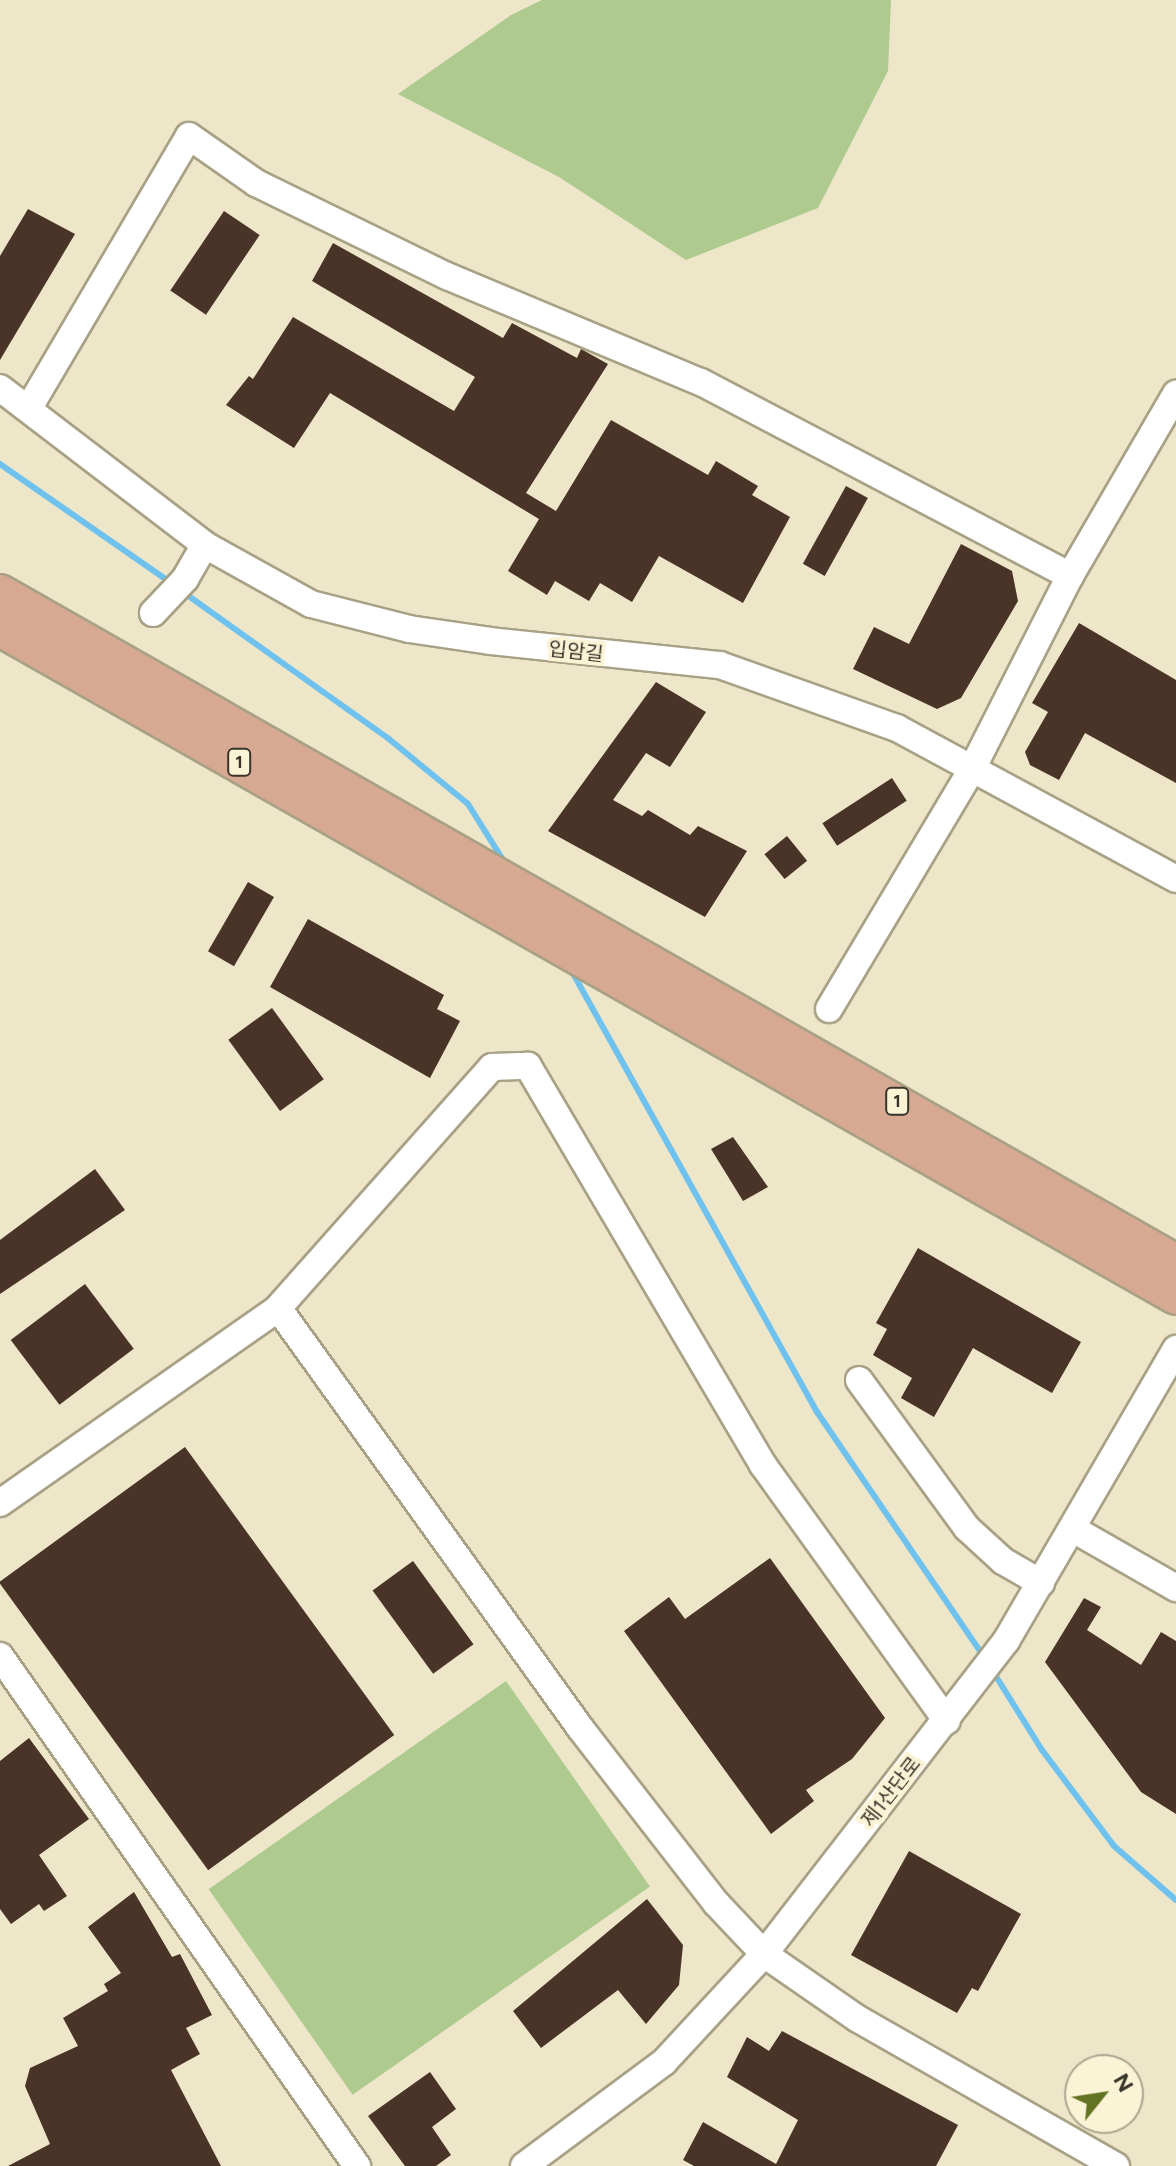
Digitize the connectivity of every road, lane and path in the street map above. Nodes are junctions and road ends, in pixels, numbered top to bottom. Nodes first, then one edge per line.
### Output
1 (0, 388) edge
2 (1176, 394) edge
3 (30, 406) junction
4 (205, 545) junction
5 (1070, 576) junction
6 (0, 592) edge
7 (153, 613) dead end
8 (0, 629) edge
9 (971, 771) junction
10 (1176, 879) edge
11 (829, 1009) dead end
12 (1176, 1262) edge
13 (1176, 1297) edge
14 (278, 1308) junction
15 (1176, 1349) edge
16 (859, 1380) dead end
17 (0, 1503) edge
18 (1073, 1529) junction
19 (1041, 1583) junction
20 (1176, 1588) edge
21 (0, 1656) edge
22 (947, 1721) junction
23 (764, 1954) junction
24 (357, 2166) edge
25 (524, 2166) edge
26 (1116, 2166) edge

1 - 3 street, 입암길
2 - 5 street
3 - 4 street, 입암길
3 - 5 street
4 - 7 street
4 - 9 street, 입암길
5 - 9 street
6 - 12 main road, 1
8 - 13 main road, 1
9 - 10 street, 입암길
9 - 11 street
14 - 17 street
14 - 22 street
14 - 23 street
15 - 18 street, 제1산단로
16 - 19 street
18 - 19 street, 제1산단로
18 - 20 street
19 - 22 street, 제1산단로
21 - 24 street
22 - 23 street, 제1산단로
23 - 25 street, 제1산단로
23 - 26 street

